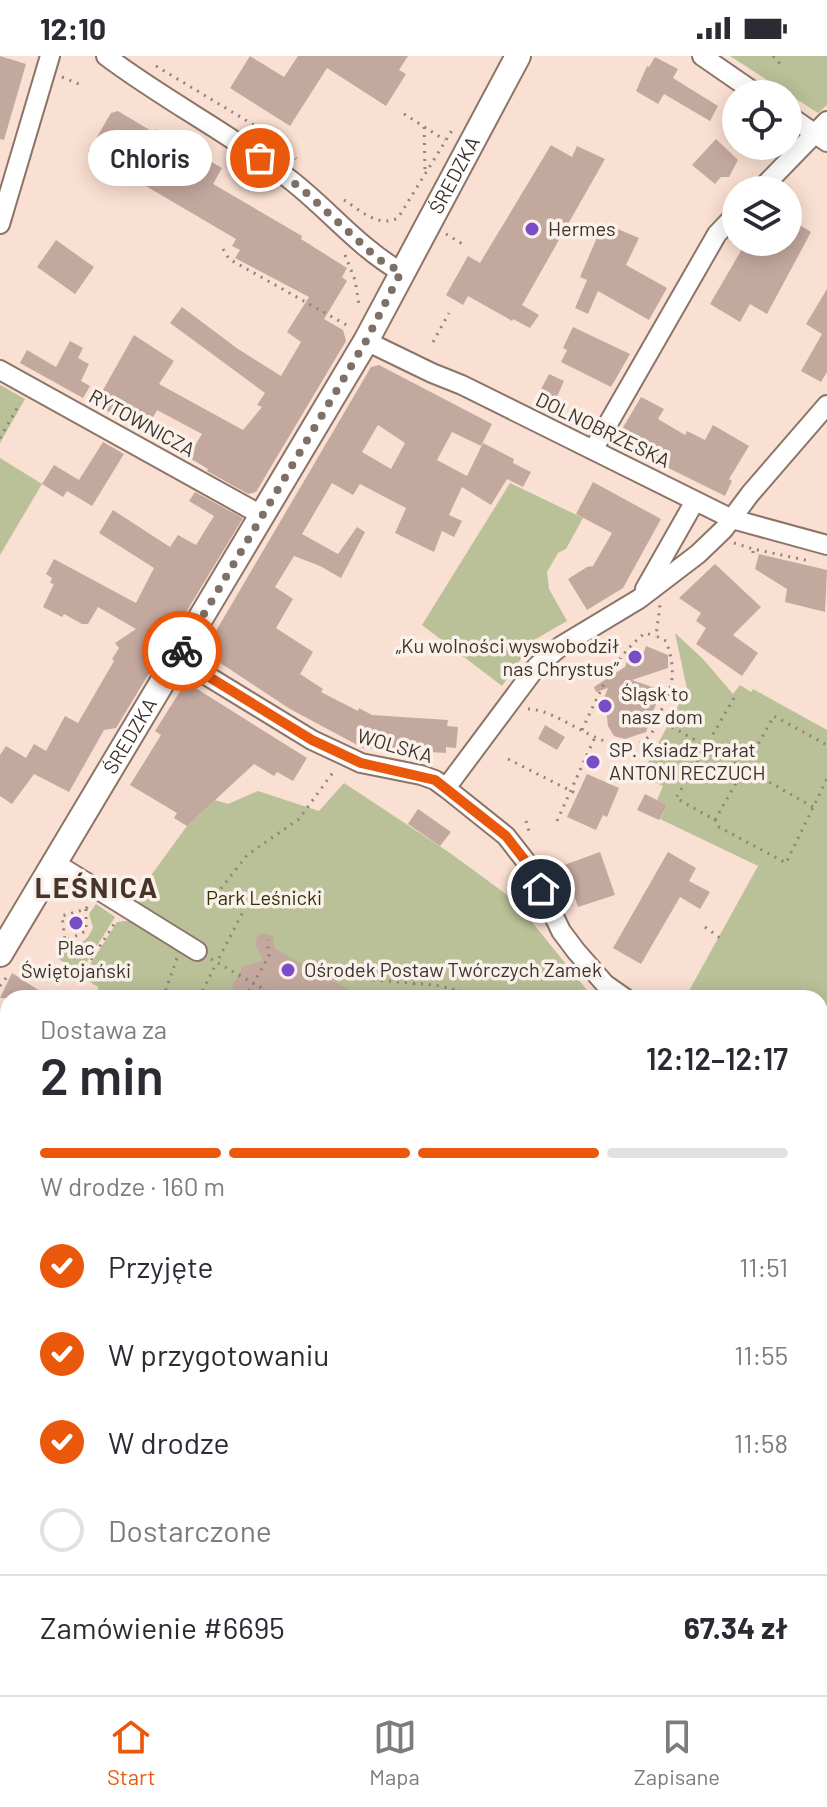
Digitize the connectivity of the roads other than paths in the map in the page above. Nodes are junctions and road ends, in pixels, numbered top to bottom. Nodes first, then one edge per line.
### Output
1 (50, 56) edge
2 (106, 56) edge
3 (518, 56) edge
4 (702, 56) edge
5 (737, 80) edge
6 (802, 122) edge
7 (823, 132) edge
8 (775, 176) edge
9 (0, 224) edge
10 (722, 229) edge
11 (401, 272) junction
12 (359, 335) junction
13 (0, 370) edge
14 (827, 405) edge
15 (593, 450) junction
16 (695, 501) junction
17 (263, 516) junction
18 (732, 519) junction
19 (823, 552) edge
20 (639, 599) junction
21 (178, 658) junction
22 (446, 788) junction
23 (55, 863) junction
24 (190, 947) road end
25 (0, 954) edge
26 (614, 990) edge

1 - 9 street
2 - 11 street
3 - 11 main road, ŚREDZKA
4 - 5 street
6 - 7 street
7 - 8 street
10 - 15 street
11 - 12 main road, ŚREDZKA
12 - 15 street, DOLNOBRZESKA
12 - 17 main road, ŚREDZKA
13 - 17 street, RYTOWNICZA
14 - 18 street, WOLSKA
15 - 16 street, DOLNOBRZESKA
16 - 18 street, DOLNOBRZESKA
16 - 20 street, WOLSKA
17 - 21 main road, ŚREDZKA
18 - 19 street, DOLNOBRZESKA
18 - 20 street, WOLSKA
20 - 22 street, WOLSKA
21 - 22 street, WOLSKA
21 - 23 main road, ŚREDZKA
22 - 26 street
23 - 24 street
23 - 25 main road, ŚREDZKA

